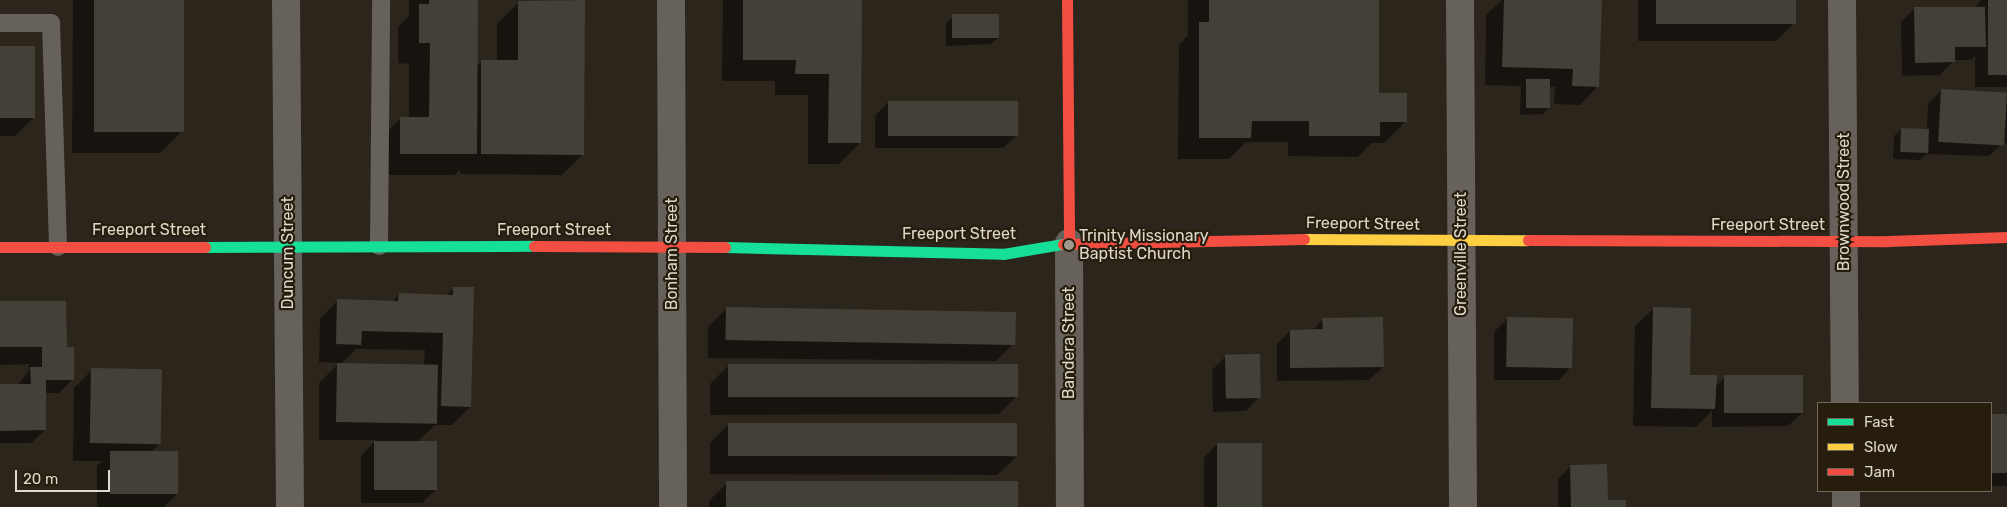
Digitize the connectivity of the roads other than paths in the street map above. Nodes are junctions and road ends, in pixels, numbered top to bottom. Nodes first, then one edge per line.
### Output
1 (286, 0) edge
2 (381, 0) edge
3 (671, 0) edge
4 (1067, 0) edge
5 (1460, 0) edge
6 (1842, 0) edge
7 (0, 23) edge
8 (2007, 237) edge
9 (1844, 240) junction
10 (1461, 241) junction
11 (1069, 243) junction
12 (288, 246) junction
13 (379, 246) junction
14 (672, 246) junction
15 (0, 247) edge
16 (58, 247) junction
17 (1845, 402) edge
18 (1846, 492) edge
19 (290, 507) edge
20 (673, 507) edge
21 (1070, 507) edge
22 (1463, 507) edge
23 (1846, 507) edge

1 - 12 street, Duncum Street
2 - 13 lane
3 - 14 street, Bonham Street
4 - 11 main road, Bandera Street
5 - 10 street, Greenville Street
6 - 9 street, Brownwood Street
7 - 16 lane
8 - 9 main road, Freeport Street
9 - 10 main road, Freeport Street
9 - 17 street, Brownwood Street
10 - 11 main road, Freeport Street
10 - 22 street, Greenville Street
11 - 14 main road, Freeport Street
11 - 21 street, Bandera Street
12 - 13 main road, Freeport Street
12 - 16 main road, Freeport Street
12 - 19 street, Duncum Street
13 - 14 main road, Freeport Street
14 - 20 street, Bonham Street
15 - 16 main road, Freeport Street
18 - 23 street

